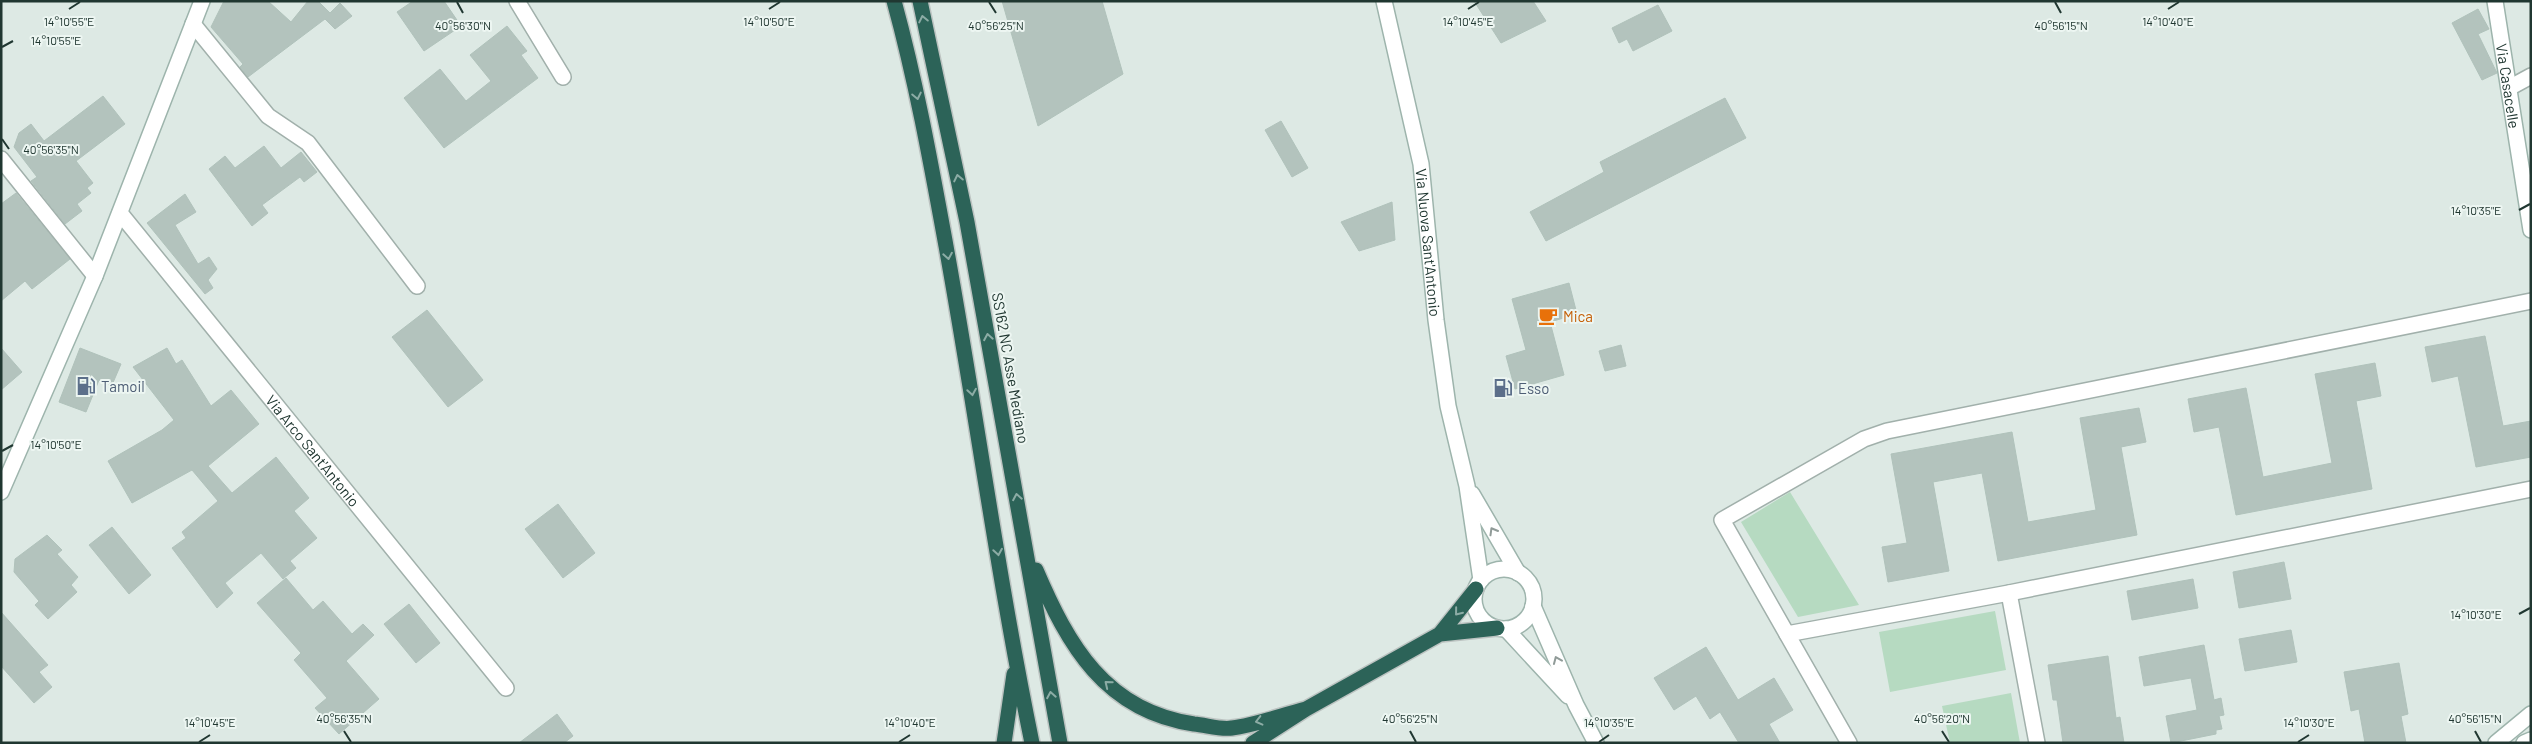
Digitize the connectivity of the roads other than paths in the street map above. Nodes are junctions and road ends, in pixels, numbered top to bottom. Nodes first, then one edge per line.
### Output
1 (202, 1) edge
2 (518, 1) edge
3 (894, 1) edge
4 (920, 1) edge
5 (1384, 1) edge
6 (2495, 1) edge
7 (193, 24) junction
8 (2531, 76) edge
9 (562, 77) dead end
10 (2509, 88) junction
11 (1, 159) edge
12 (120, 213) junction
13 (2531, 230) edge
14 (95, 276) junction
15 (418, 286) dead end
16 (2531, 301) edge
17 (1467, 486) junction
18 (2531, 489) edge
19 (1, 492) edge
20 (1025, 545) junction
21 (1518, 573) junction
22 (1478, 585) junction
23 (2010, 593) junction
24 (1533, 606) junction
25 (1502, 629) junction
26 (1440, 634) junction
27 (1787, 634) junction
28 (1016, 663) junction
29 (506, 688) dead end
30 (1576, 704) junction
31 (1306, 709) junction
32 (2531, 714) edge
33 (2531, 740) edge
34 (1004, 743) edge
35 (1032, 743) edge
36 (1060, 743) edge
37 (1253, 743) edge
38 (1596, 743) edge
39 (1850, 743) edge
40 (2037, 743) edge
41 (2496, 743) edge
42 (2524, 743) edge

1 - 7 street
2 - 9 street
3 -> 28 highway
20 -> 4 highway, SS162 NC Asse Mediano
5 - 17 street, Via Nuova Sant'Antonio
6 - 10 street, Via Casacelle
7 - 12 street
7 - 15 street
8 - 10 street
10 - 13 street, Via Casacelle
11 - 14 street
12 - 14 street
12 - 29 street, Via Arco Sant'Antonio
14 - 19 street
16 - 27 street
21 -> 17 street, Via Nuova Sant'Antonio
17 - 22 street, Via Nuova Sant'Antonio
18 - 23 street
31 -> 20 highway
36 -> 20 highway, SS162 NC Asse Mediano
21 - 22 street
21 - 24 street, Via Nuova Sant'Antonio
22 - 25 street, Via Nuova Sant'Antonio
22 -> 26 highway
23 - 27 street
23 - 40 street
24 - 25 street
30 -> 24 street, Via Nuova Sant'Antonio
25 - 26 highway
25 - 30 street, Via Nuova Sant'Antonio
26 - 31 highway
27 - 39 street
28 - 34 highway
28 - 35 highway
30 - 38 street, Via Nuova Sant'Antonio
31 - 37 highway
32 - 41 street
33 - 42 street

